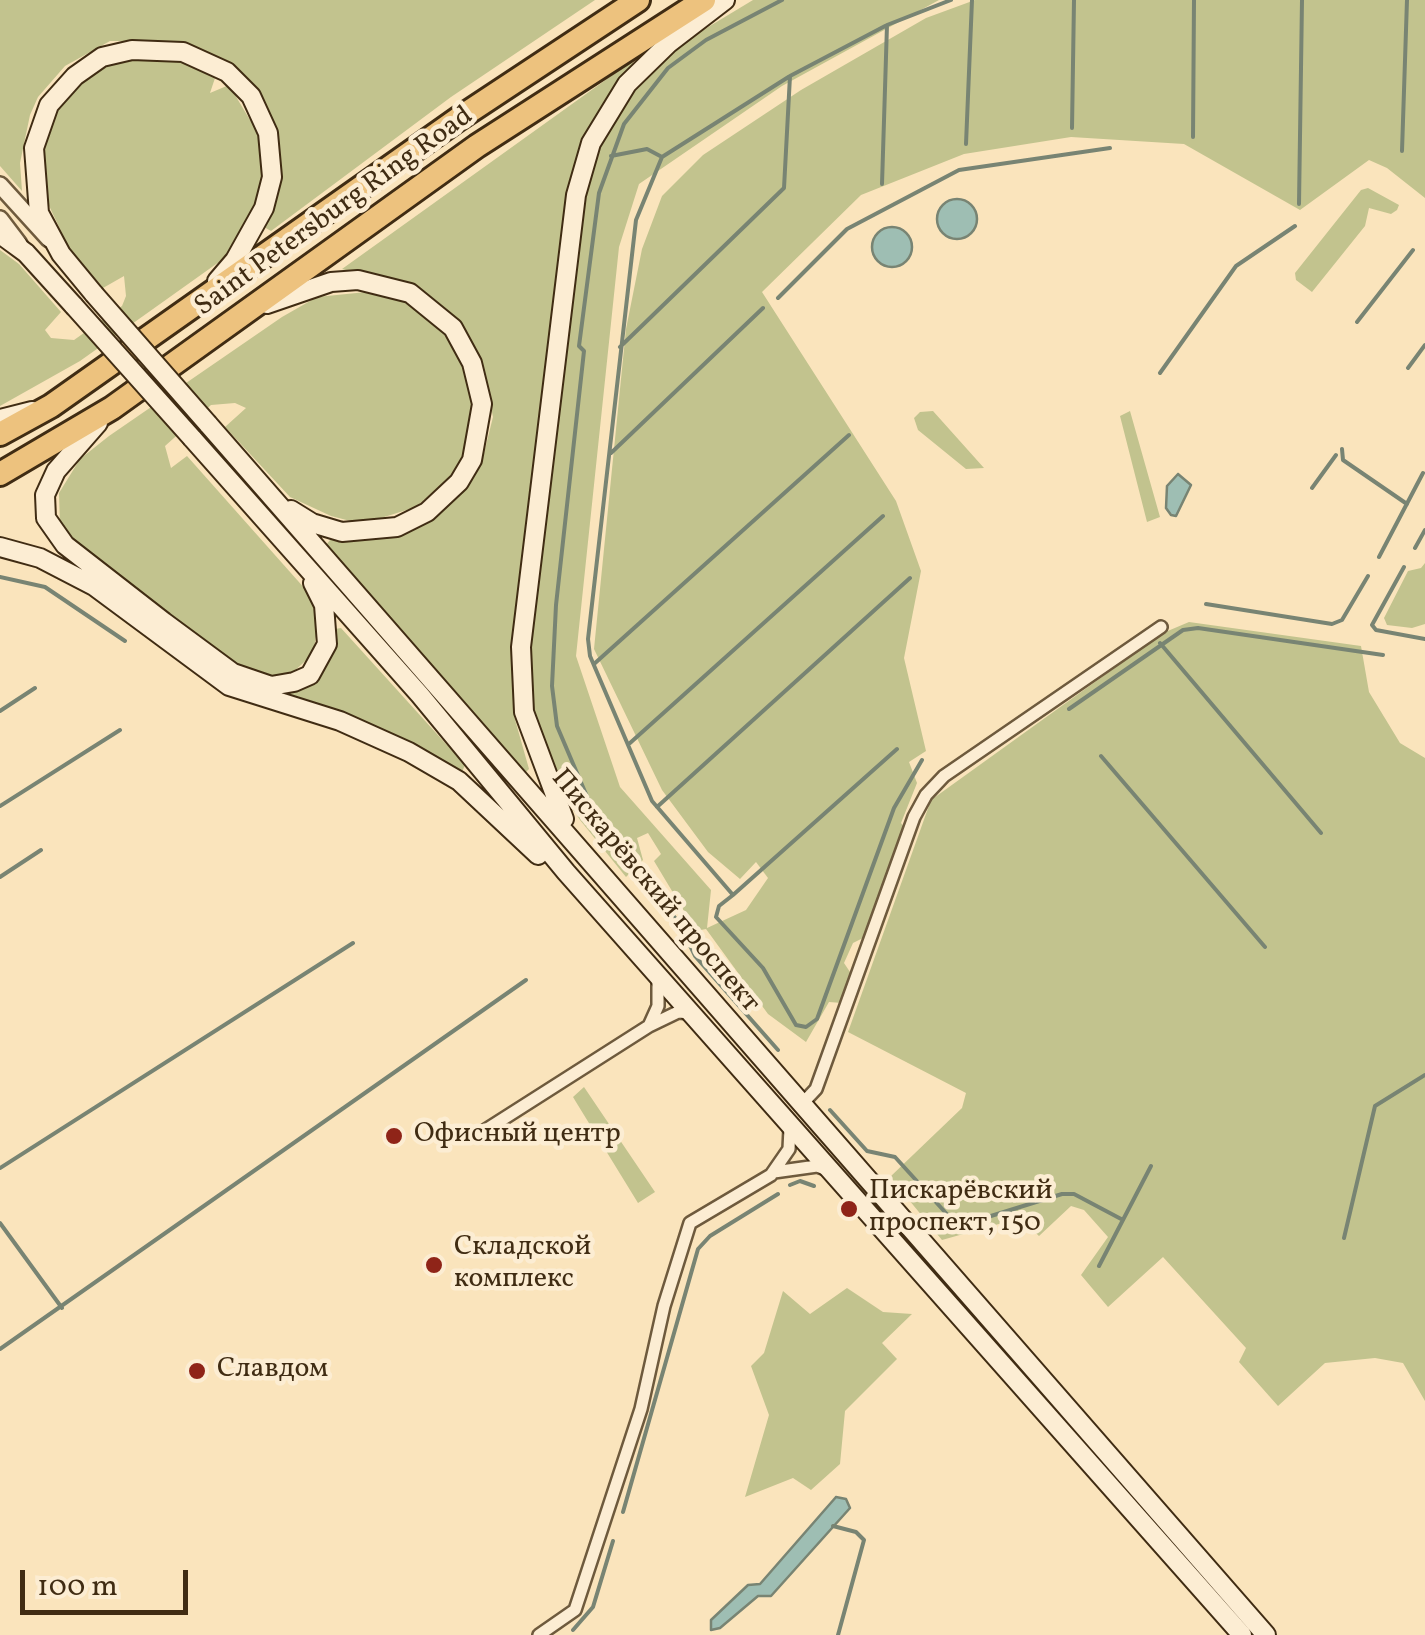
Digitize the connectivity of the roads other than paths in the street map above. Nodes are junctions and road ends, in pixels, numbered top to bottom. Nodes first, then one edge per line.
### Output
1 (638, 0) edge
2 (704, 0) edge
3 (725, 0) edge
4 (0, 185) edge
5 (0, 220) edge
6 (0, 234) edge
7 (26, 253) junction
8 (61, 254) junction
9 (196, 304) junction
10 (257, 307) junction
11 (52, 406) junction
12 (112, 408) junction
13 (0, 418) edge
14 (0, 434) edge
15 (0, 474) edge
16 (260, 484) junction
17 (0, 547) edge
18 (302, 560) junction
19 (1161, 627) dead end
20 (576, 842) junction
21 (566, 872) junction
22 (656, 969) junction
23 (695, 1013) junction
24 (648, 1026) junction
25 (800, 1106) junction
26 (790, 1123) junction
27 (482, 1133) dead end
28 (832, 1171) junction
29 (774, 1172) junction
30 (540, 1635) edge
31 (1242, 1635) edge
32 (1266, 1635) edge

1 - 9 highway, Saint Petersburg Ring Road
2 - 10 highway, Saint Petersburg Ring Road
3 - 20 main road
4 - 8 street, Пискарёвский проспект
5 - 7 street, Пискарёвский проспект
6 - 7 main road
7 - 18 main road, Пискарёвский проспект, bridge
8 - 9 main road
8 - 16 main road, Пискарёвский проспект, bridge
9 - 11 highway, Saint Petersburg Ring Road
10 - 12 highway, Saint Petersburg Ring Road
10 - 16 main road
11 - 13 main road
11 - 14 highway, Saint Petersburg Ring Road
12 - 15 highway, Saint Petersburg Ring Road
12 - 18 main road
16 - 20 main road, Пискарёвский проспект
17 - 21 main road
18 - 21 main road, Пискарёвский проспект
19 - 25 street
20 - 25 main road, Пискарёвский проспект
21 - 22 main road, Пискарёвский проспект
22 - 23 main road, Пискарёвский проспект
22 - 24 street
23 - 24 street
23 - 26 main road, Пискарёвский проспект
24 - 27 street
25 - 32 main road, Пискарёвский проспект
26 - 28 main road, Пискарёвский проспект
26 - 29 street
28 - 29 street
28 - 31 main road, Пискарёвский проспект
29 - 30 street

